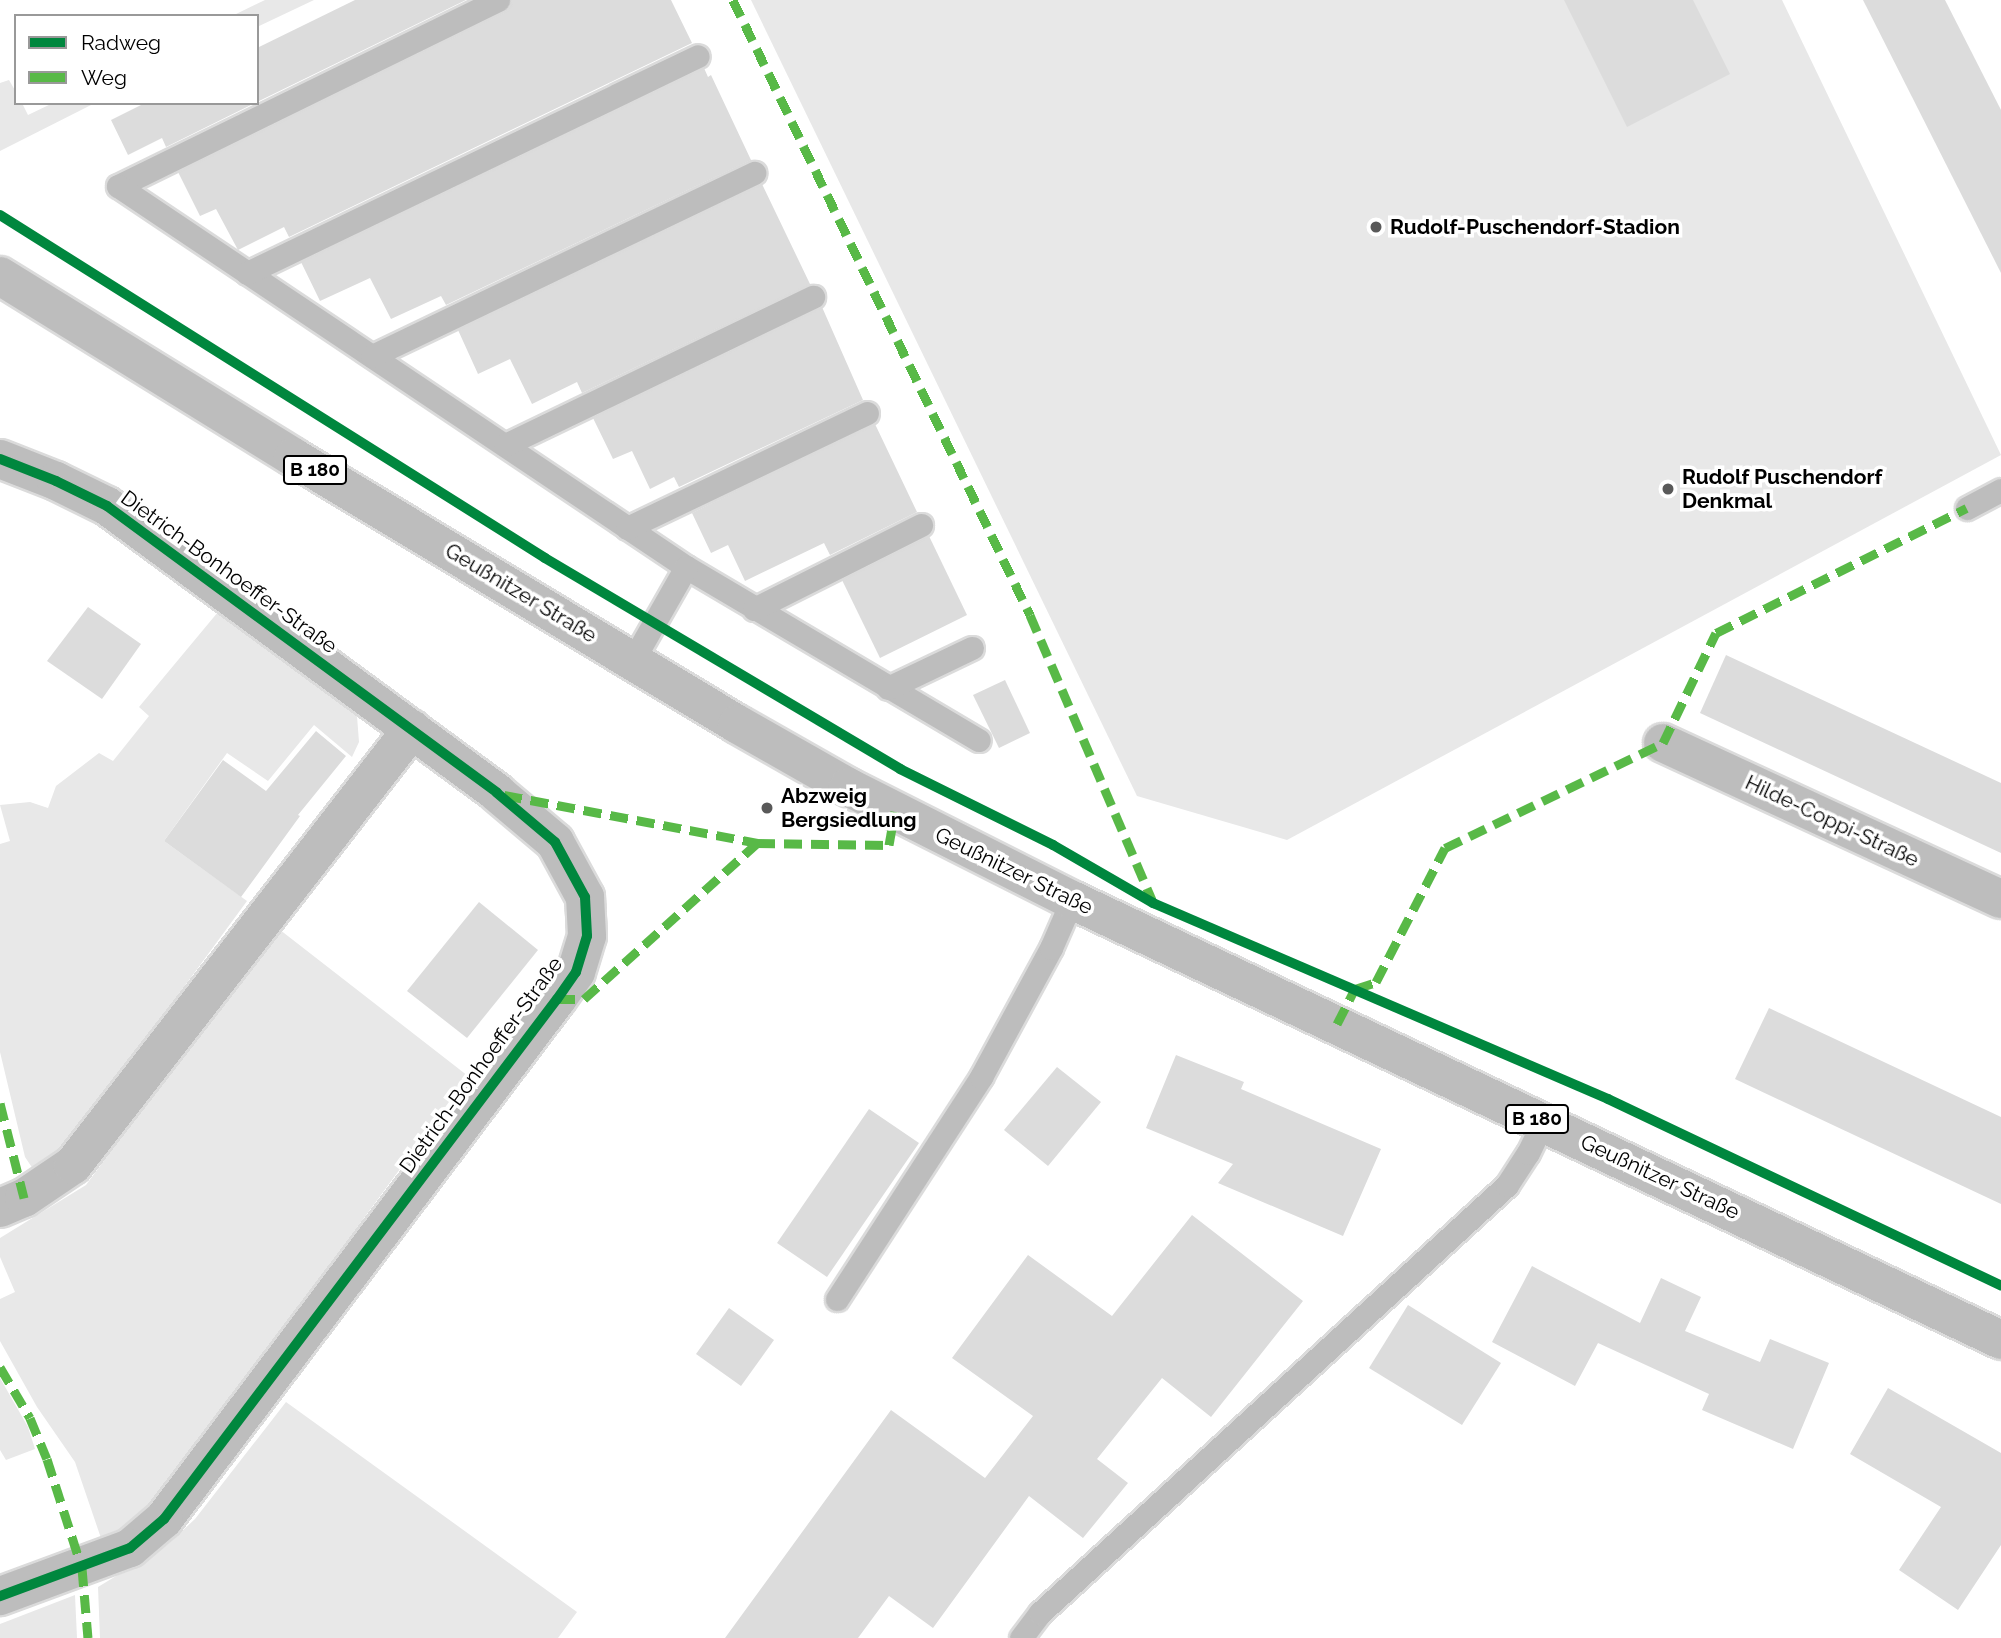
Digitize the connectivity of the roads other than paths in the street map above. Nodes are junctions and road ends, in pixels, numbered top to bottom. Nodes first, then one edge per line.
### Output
1 (498, 0) edge
2 (698, 57) dead end
3 (754, 173) dead end
4 (247, 272) junction
5 (0, 276) edge
6 (813, 297) dead end
7 (372, 356) junction
8 (867, 413) dead end
9 (505, 445) junction
10 (0, 459) edge
11 (2001, 490) edge
12 (1967, 508) dead end
13 (921, 525) dead end
14 (627, 528) junction
15 (686, 567) junction
16 (754, 609) junction
17 (972, 648) dead end
18 (633, 660) junction
19 (888, 688) junction
20 (412, 729) junction
21 (979, 740) dead end
22 (1663, 743) dead end
23 (2001, 899) edge
24 (1072, 900) junction
25 (1543, 1122) junction
26 (0, 1208) edge
27 (838, 1299) dead end
28 (2001, 1340) edge
29 (0, 1596) edge
30 (1021, 1638) edge

1 - 4 lane
2 - 4 lane
3 - 7 lane
4 - 7 lane
5 - 18 street, Geußnitzer Straße / B 180
6 - 9 lane
7 - 9 lane
8 - 14 lane
9 - 14 lane
10 - 20 street, Dietrich-Bonhoeffer-Straße
11 - 12 lane
13 - 16 lane
14 - 15 lane
15 - 16 lane
15 - 18 lane
16 - 19 lane
17 - 19 lane
18 - 24 street, Geußnitzer Straße / B 180
19 - 21 lane
20 - 26 street
20 - 29 street, Dietrich-Bonhoeffer-Straße
22 - 23 street, Hilde-Coppi-Straße
24 - 25 street, Geußnitzer Straße / B 180
24 - 27 lane
25 - 28 street, Geußnitzer Straße / B 180
25 - 30 lane

